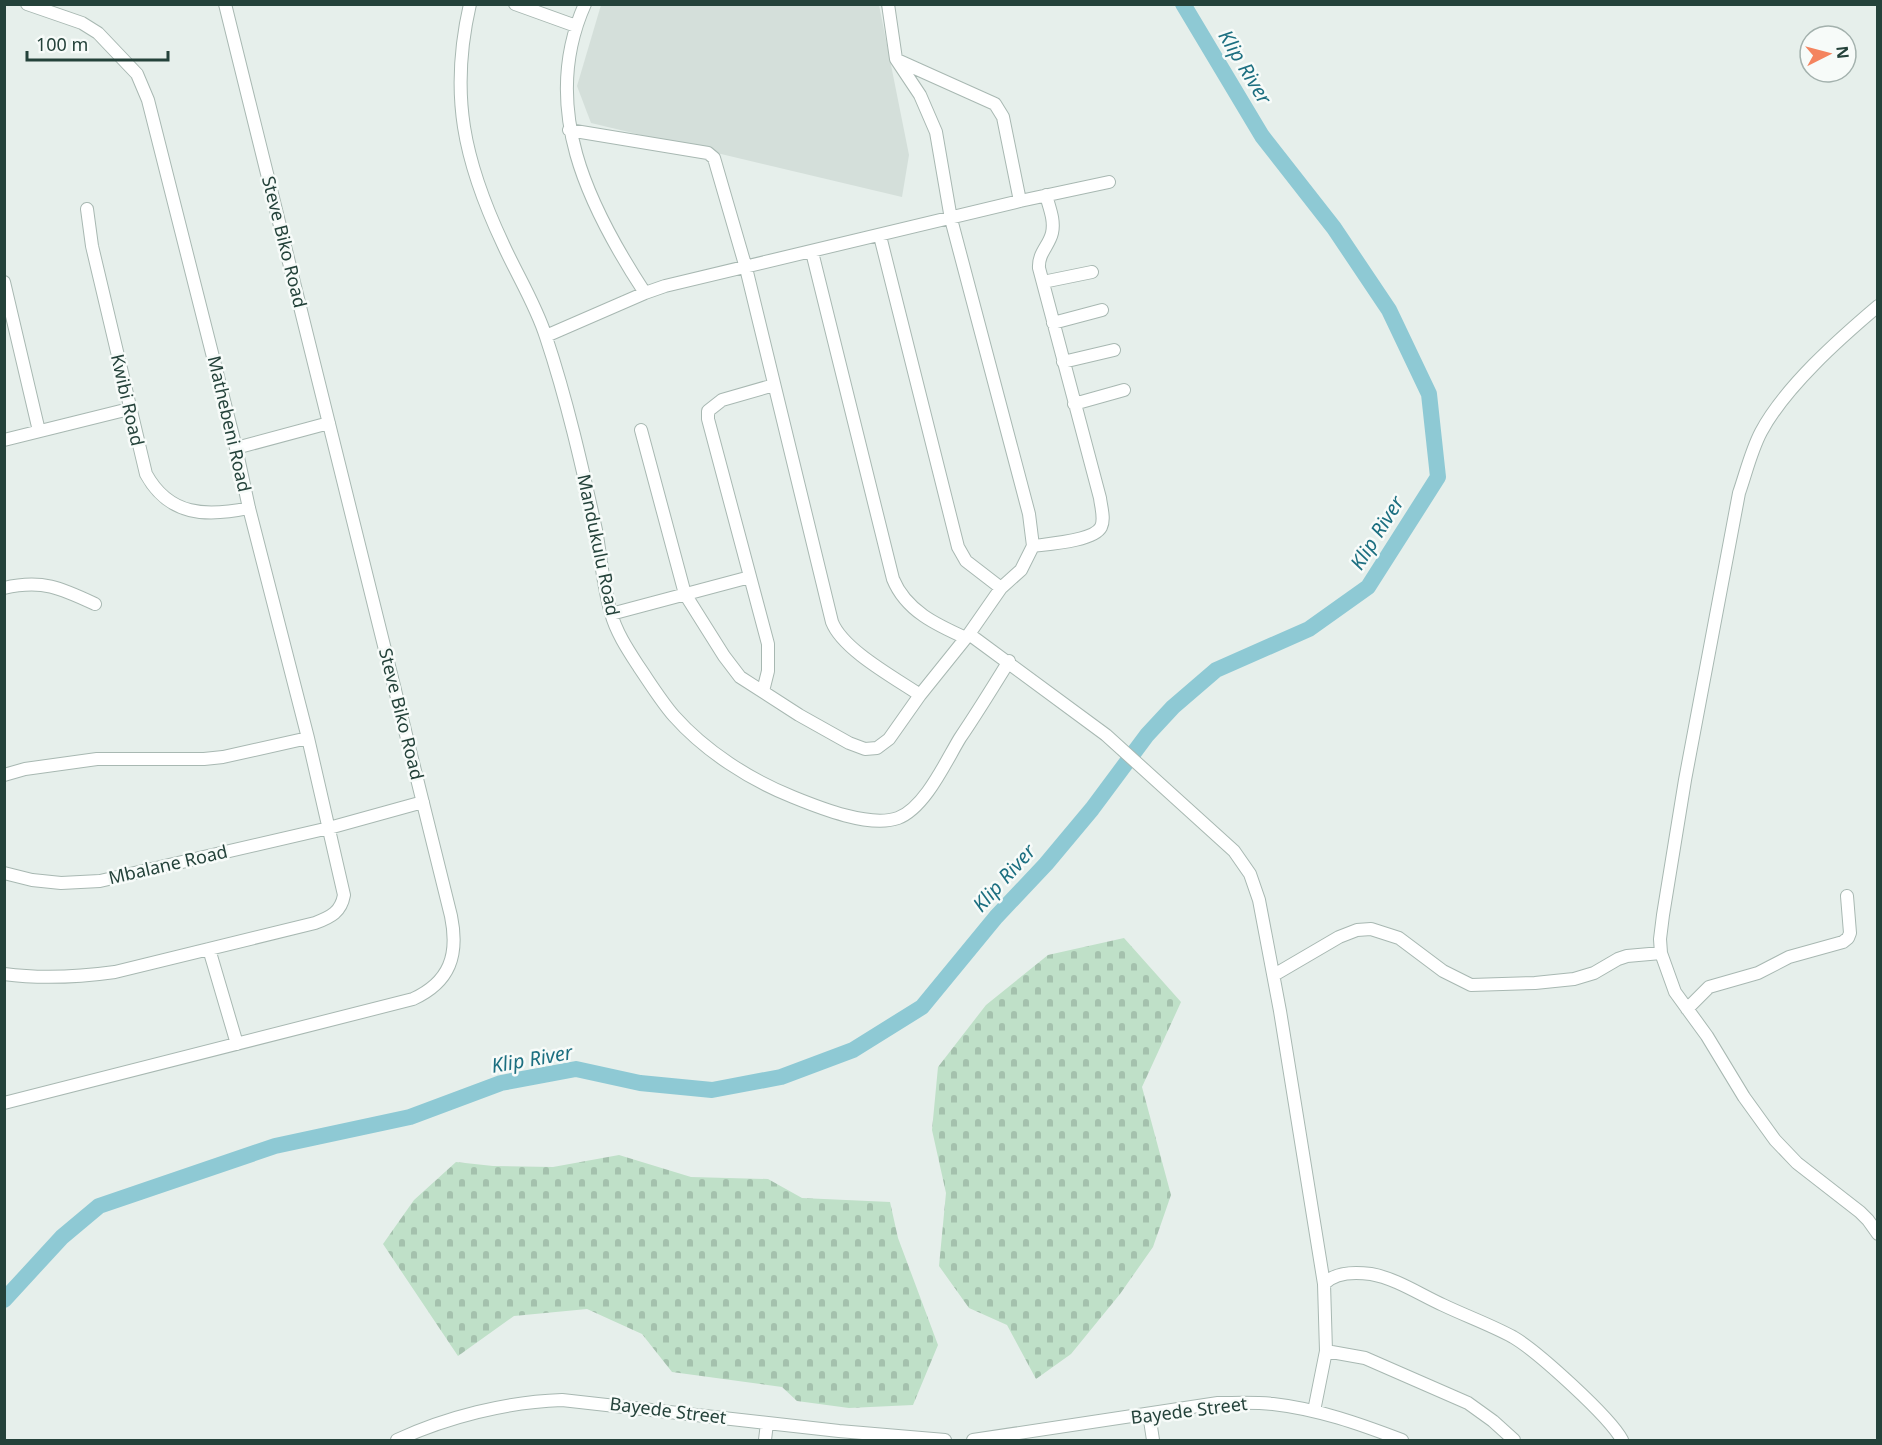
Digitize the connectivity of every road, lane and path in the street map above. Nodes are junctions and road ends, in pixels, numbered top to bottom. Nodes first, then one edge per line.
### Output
1 (27, 4) edge
2 (225, 4) edge
3 (470, 4) edge
4 (514, 4) edge
5 (585, 4) edge
6 (888, 4) edge
7 (576, 26) junction
8 (896, 59) junction
9 (569, 130) junction
10 (1109, 182) dead end
11 (1046, 195) junction
12 (1020, 201) junction
13 (87, 209) dead end
14 (951, 219) junction
15 (880, 236) junction
16 (812, 252) junction
17 (746, 268) junction
18 (1092, 272) dead end
19 (4, 282) edge
20 (1043, 282) junction
21 (645, 293) junction
22 (1878, 306) edge
23 (1102, 310) dead end
24 (1053, 323) junction
25 (546, 336) junction
26 (1114, 350) dead end
27 (1064, 362) junction
28 (774, 385) junction
29 (1124, 390) dead end
30 (1074, 404) junction
31 (129, 409) junction
32 (329, 423) junction
33 (641, 430) dead end
34 (39, 431) junction
35 (4, 440) edge
36 (236, 448) junction
37 (249, 508) junction
38 (1033, 546) junction
39 (750, 578) junction
40 (4, 588) edge
41 (1001, 588) junction
42 (685, 594) junction
43 (95, 604) dead end
44 (611, 614) junction
45 (968, 636) junction
46 (1009, 662) junction
47 (763, 691) junction
48 (920, 695) junction
49 (308, 738) junction
50 (4, 775) edge
51 (423, 802) junction
52 (329, 828) junction
53 (4, 873) edge
54 (1846, 896) dead end
55 (209, 949) junction
56 (1661, 953) junction
57 (4, 974) edge
58 (1274, 975) junction
59 (1687, 1009) junction
60 (237, 1044) junction
61 (4, 1103) edge
62 (1878, 1234) edge
63 (1324, 1284) junction
64 (1326, 1351) junction
65 (1314, 1411) junction
66 (1149, 1414) junction
67 (767, 1423) junction
68 (397, 1440) edge
69 (765, 1440) edge
70 (945, 1440) edge
71 (973, 1440) edge
72 (1153, 1440) edge
73 (1401, 1440) edge
74 (1514, 1440) edge
75 (1622, 1440) edge

1 - 36 street, Mathebeni Road
2 - 32 street, Steve Biko Road
3 - 25 street, Mandukulu Road
4 - 7 street
5 - 7 street
6 - 8 street
7 - 9 street
8 - 12 street
8 - 14 street
9 - 17 street
9 - 21 street
10 - 11 street
11 - 12 street
11 - 20 street
12 - 14 street
13 - 31 street, Kwibi Road
14 - 15 street
14 - 38 street
15 - 16 street
15 - 41 street
16 - 17 street
16 - 45 street
17 - 21 street
17 - 28 street
18 - 20 street
19 - 34 street
20 - 24 street
21 - 25 street
22 - 56 street
23 - 24 street
24 - 27 street
25 - 44 street, Mandukulu Road
26 - 27 street
27 - 30 street
28 - 39 street
28 - 48 street
29 - 30 street
30 - 38 street
31 - 34 street
31 - 37 street, Kwibi Road
32 - 36 street
32 - 51 street, Steve Biko Road
33 - 42 street
34 - 35 street
36 - 37 street, Mathebeni Road
37 - 49 street, Mathebeni Road
38 - 41 street
39 - 42 street
39 - 47 street
40 - 43 street
41 - 45 street
42 - 44 street
42 - 47 street
44 - 46 street, Mandukulu Road
45 - 46 street
45 - 48 street
46 - 58 street
47 - 48 street
49 - 50 street
49 - 52 street, Mathebeni Road
51 - 52 street, Mbalane Road
51 - 60 street, Steve Biko Road
52 - 53 street, Mbalane Road
52 - 55 street, Mathebeni Road
54 - 59 street
55 - 57 street
55 - 60 street
56 - 58 street
56 - 59 street
58 - 63 street
59 - 62 street
60 - 61 street, Steve Biko Road
63 - 64 street
63 - 75 street
64 - 65 street
64 - 74 street
65 - 66 street, Bayede Street
65 - 73 street, Bayede Street
66 - 71 street, Bayede Street
66 - 72 street
67 - 68 street, Bayede Street
67 - 69 street
67 - 70 street, Bayede Street

